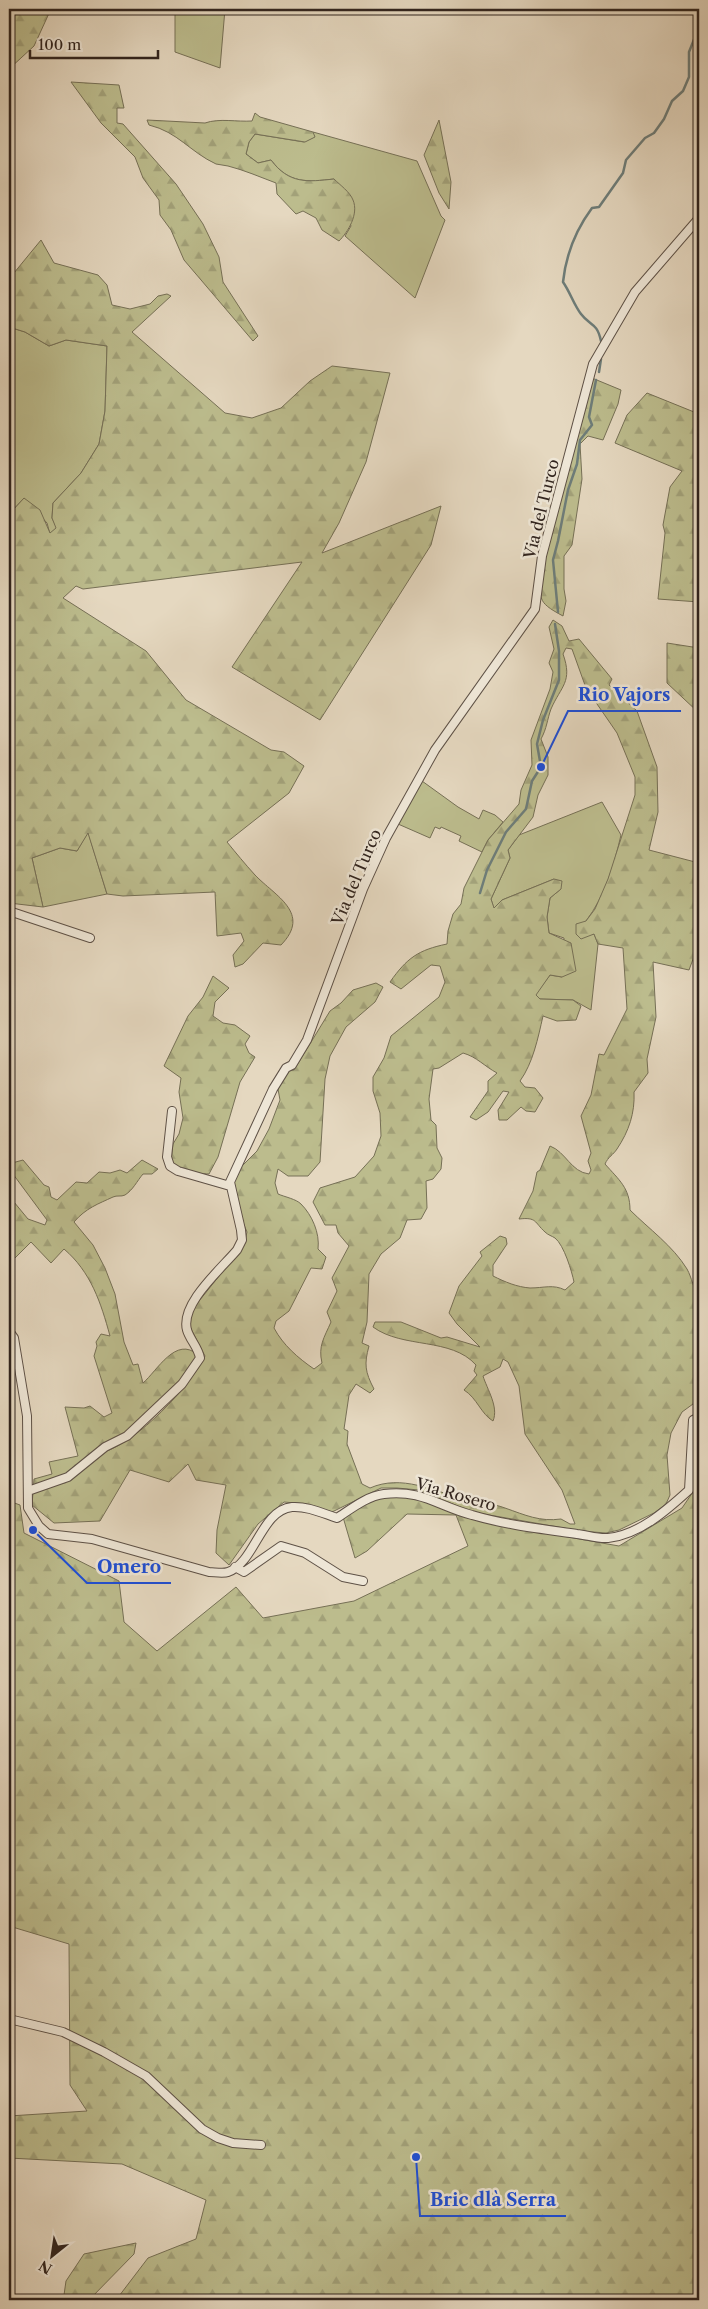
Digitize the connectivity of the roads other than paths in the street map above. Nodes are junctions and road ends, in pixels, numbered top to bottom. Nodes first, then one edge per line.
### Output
1 (699, 218) edge
2 (9, 911) edge
3 (90, 938) dead end
4 (172, 1111) dead end
5 (230, 1186) junction
6 (9, 1331) edge
7 (699, 1417) edge
8 (28, 1492) junction
9 (235, 1567) junction
10 (363, 1580) dead end
11 (9, 2019) edge
12 (261, 2145) dead end

1 - 5 street, Via del Turco
2 - 3 street
4 - 5 street
5 - 8 street
6 - 8 street
7 - 9 street, Via Rosero
8 - 9 street
9 - 10 street
11 - 12 street

